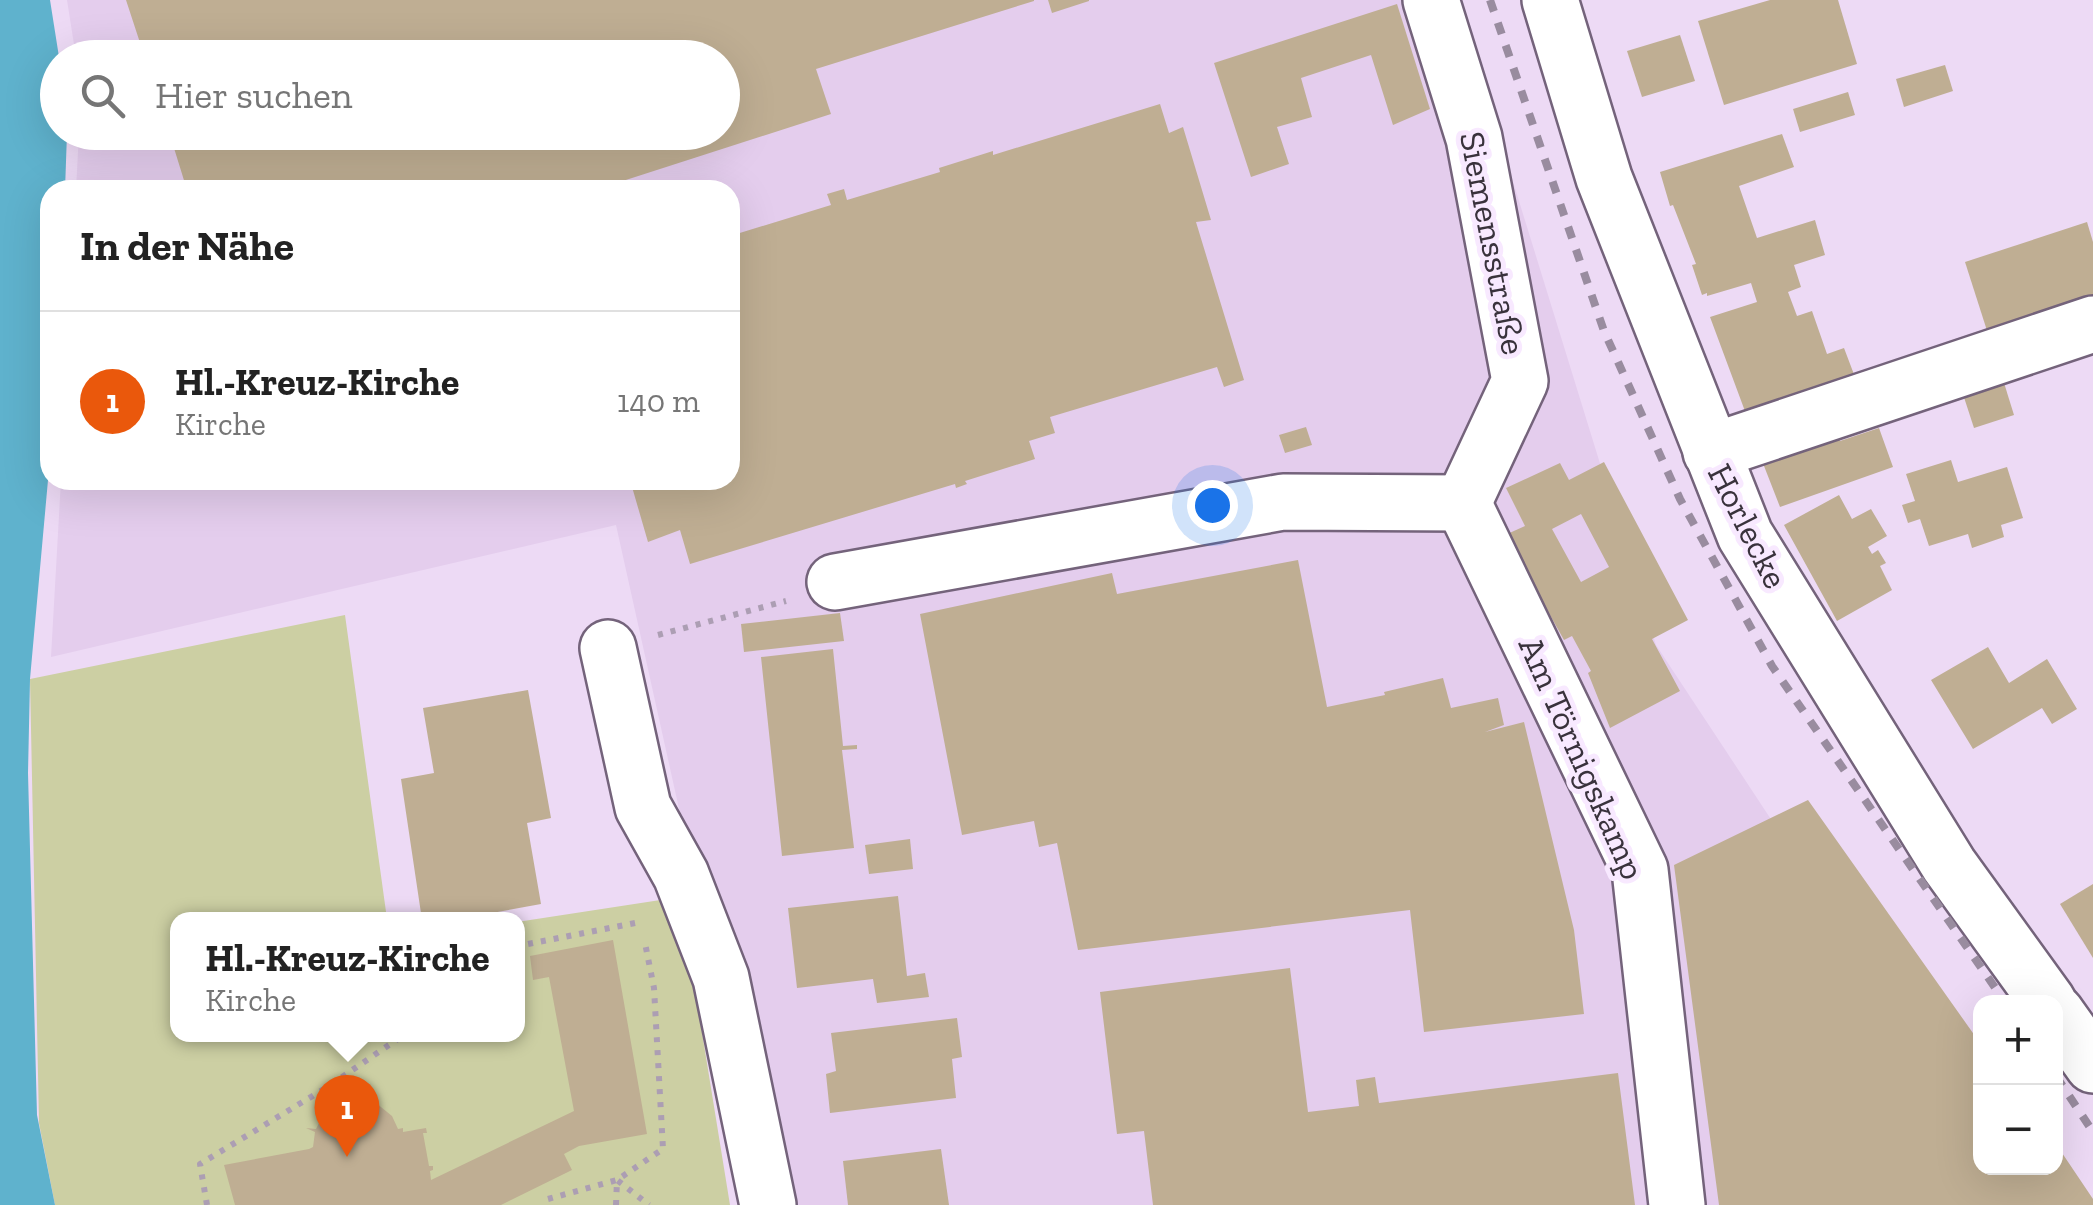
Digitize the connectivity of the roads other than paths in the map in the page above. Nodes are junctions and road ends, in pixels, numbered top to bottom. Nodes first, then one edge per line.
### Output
1 (1431, 0) edge
2 (1550, 0) edge
3 (2093, 324) edge
4 (1712, 452) junction
5 (1463, 503) junction
6 (835, 582) road end
7 (608, 648) road end
8 (2043, 995) edge
9 (2063, 1024) edge
10 (2093, 1065) edge
11 (768, 1205) edge
12 (1677, 1205) edge

1 - 5 street, Siemensstraße
2 - 4 street, Horlecke
3 - 4 street
4 - 8 street, Horlecke
5 - 6 street
5 - 12 street, Am Törnigskamp
7 - 11 street
9 - 10 street

